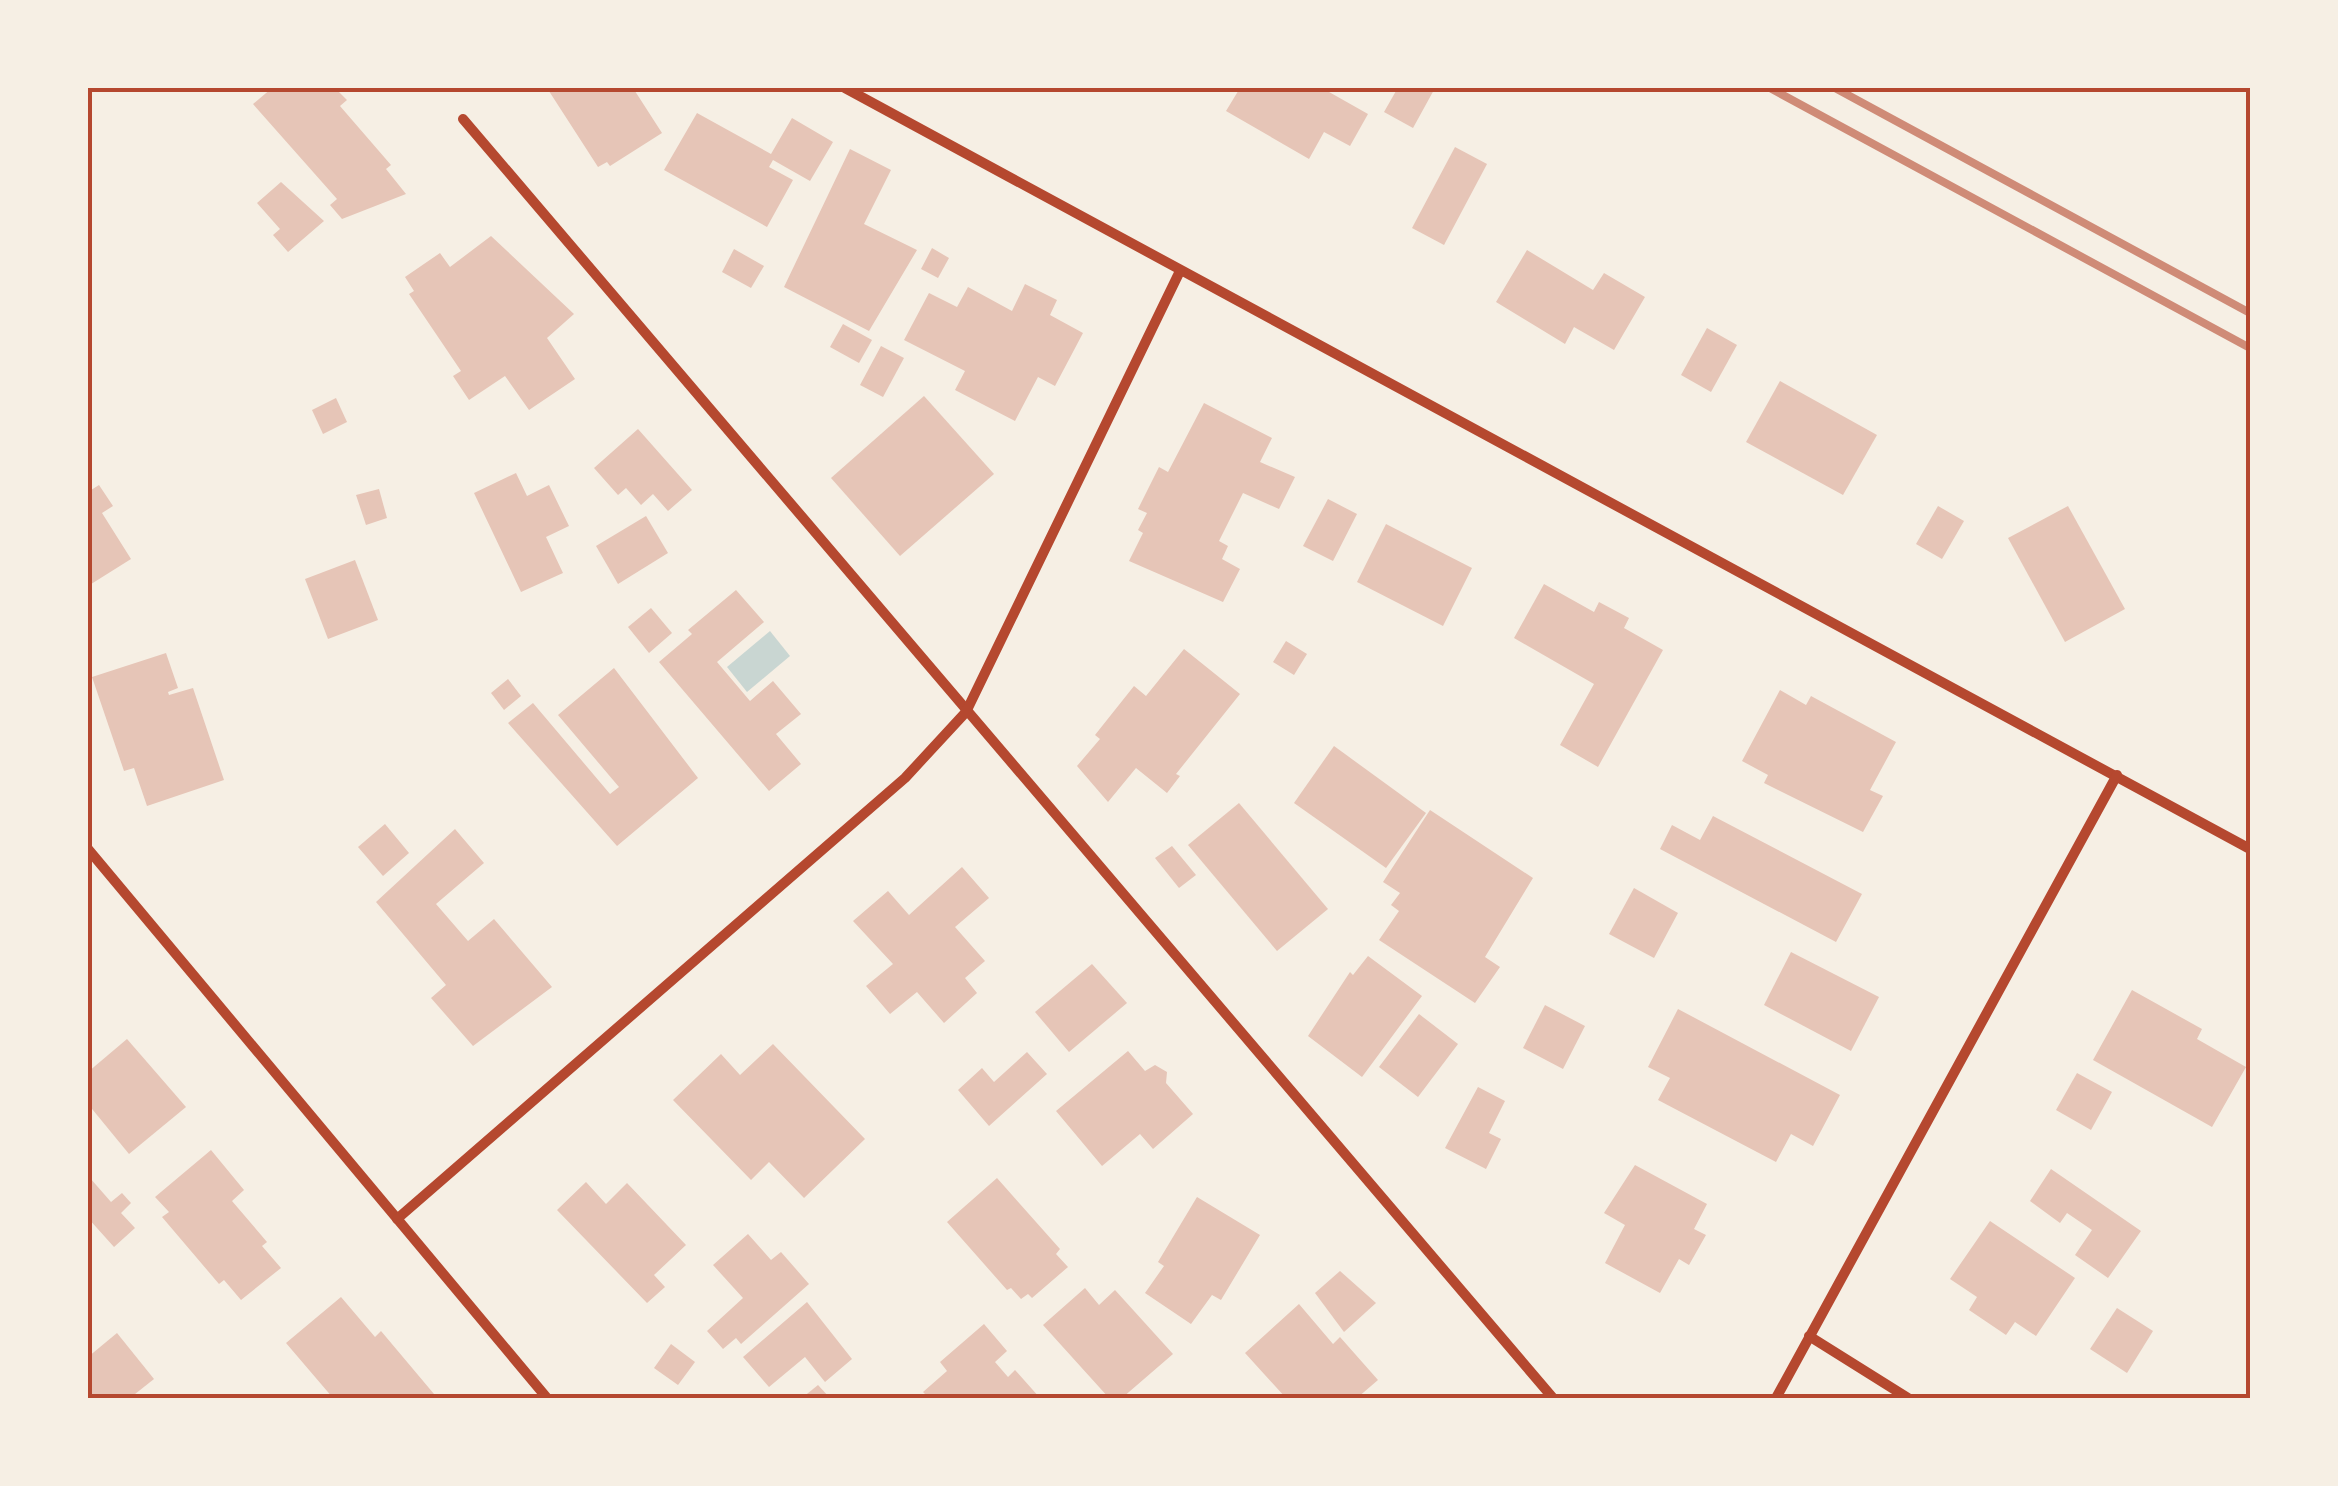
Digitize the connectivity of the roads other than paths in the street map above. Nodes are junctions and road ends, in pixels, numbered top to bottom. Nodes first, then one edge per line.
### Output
1 (845, 88) edge
2 (463, 120) dead end
3 (1180, 271) junction
4 (966, 712) junction
5 (2116, 775) junction
6 (88, 849) edge
7 (2250, 849) edge
8 (397, 1219) junction
9 (1809, 1336) junction
10 (548, 1398) edge
11 (1553, 1398) edge
12 (1776, 1398) edge
13 (1908, 1398) edge

1 - 3 street
2 - 4 street
3 - 4 street
3 - 5 street
4 - 8 street
4 - 11 street
5 - 7 street
5 - 9 street
6 - 8 street
8 - 10 street
9 - 12 street
9 - 13 street

